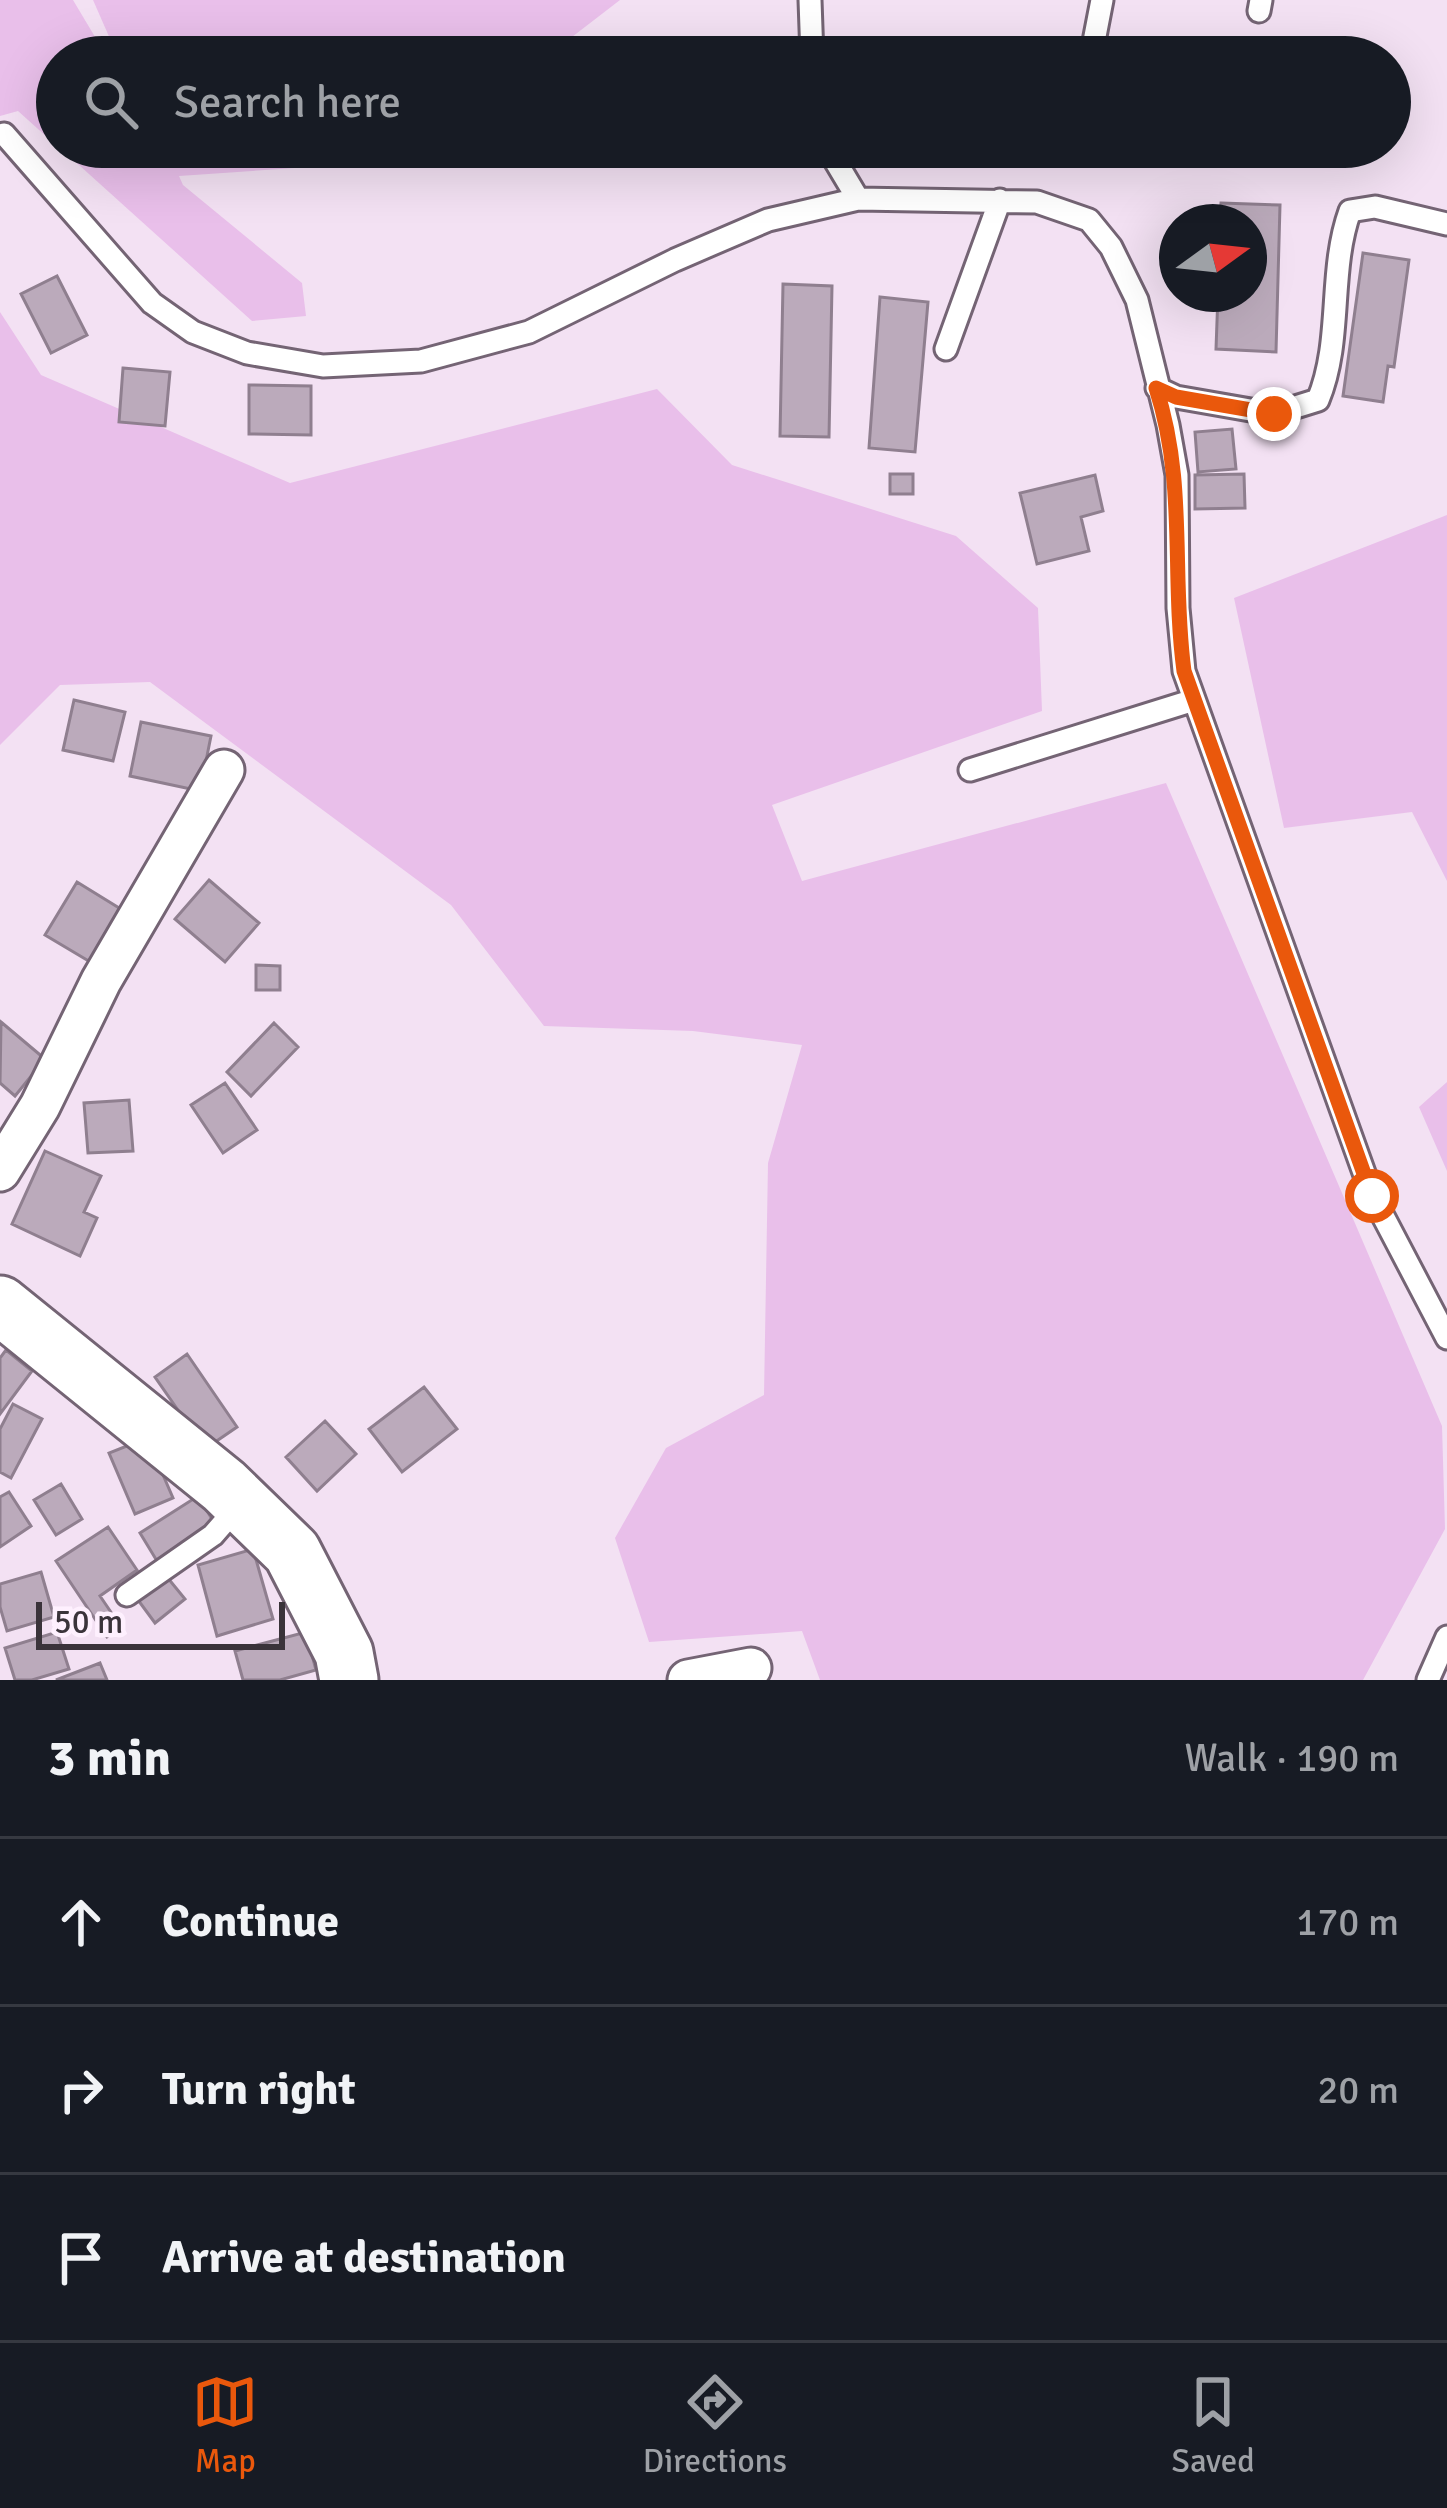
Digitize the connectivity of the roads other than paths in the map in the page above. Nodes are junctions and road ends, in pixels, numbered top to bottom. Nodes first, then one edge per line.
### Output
1 (810, 0) edge
2 (1102, 0) edge
3 (811, 36) edge
4 (1095, 36) edge
5 (4, 134) dead end
6 (840, 168) edge
7 (858, 199) junction
8 (1000, 200) junction
9 (1447, 224) edge
10 (946, 349) dead end
11 (1156, 388) junction
12 (1194, 700) junction
13 (224, 770) dead end
14 (970, 770) dead end
15 (0, 1171) edge
16 (0, 1305) edge
17 (1447, 1338) edge
18 (242, 1503) junction
19 (127, 1595) dead end
20 (1447, 1637) edge
21 (751, 1668) dead end
22 (349, 1680) edge
23 (688, 1680) edge
24 (1428, 1680) edge

1 - 3 lane
2 - 4 lane
5 - 7 lane
6 - 7 lane
7 - 8 lane
8 - 10 lane
8 - 11 lane
9 - 11 lane
11 - 12 lane
12 - 14 lane
12 - 17 lane
13 - 15 street
16 - 18 street
18 - 19 lane
18 - 22 street
20 - 24 lane
21 - 23 street

